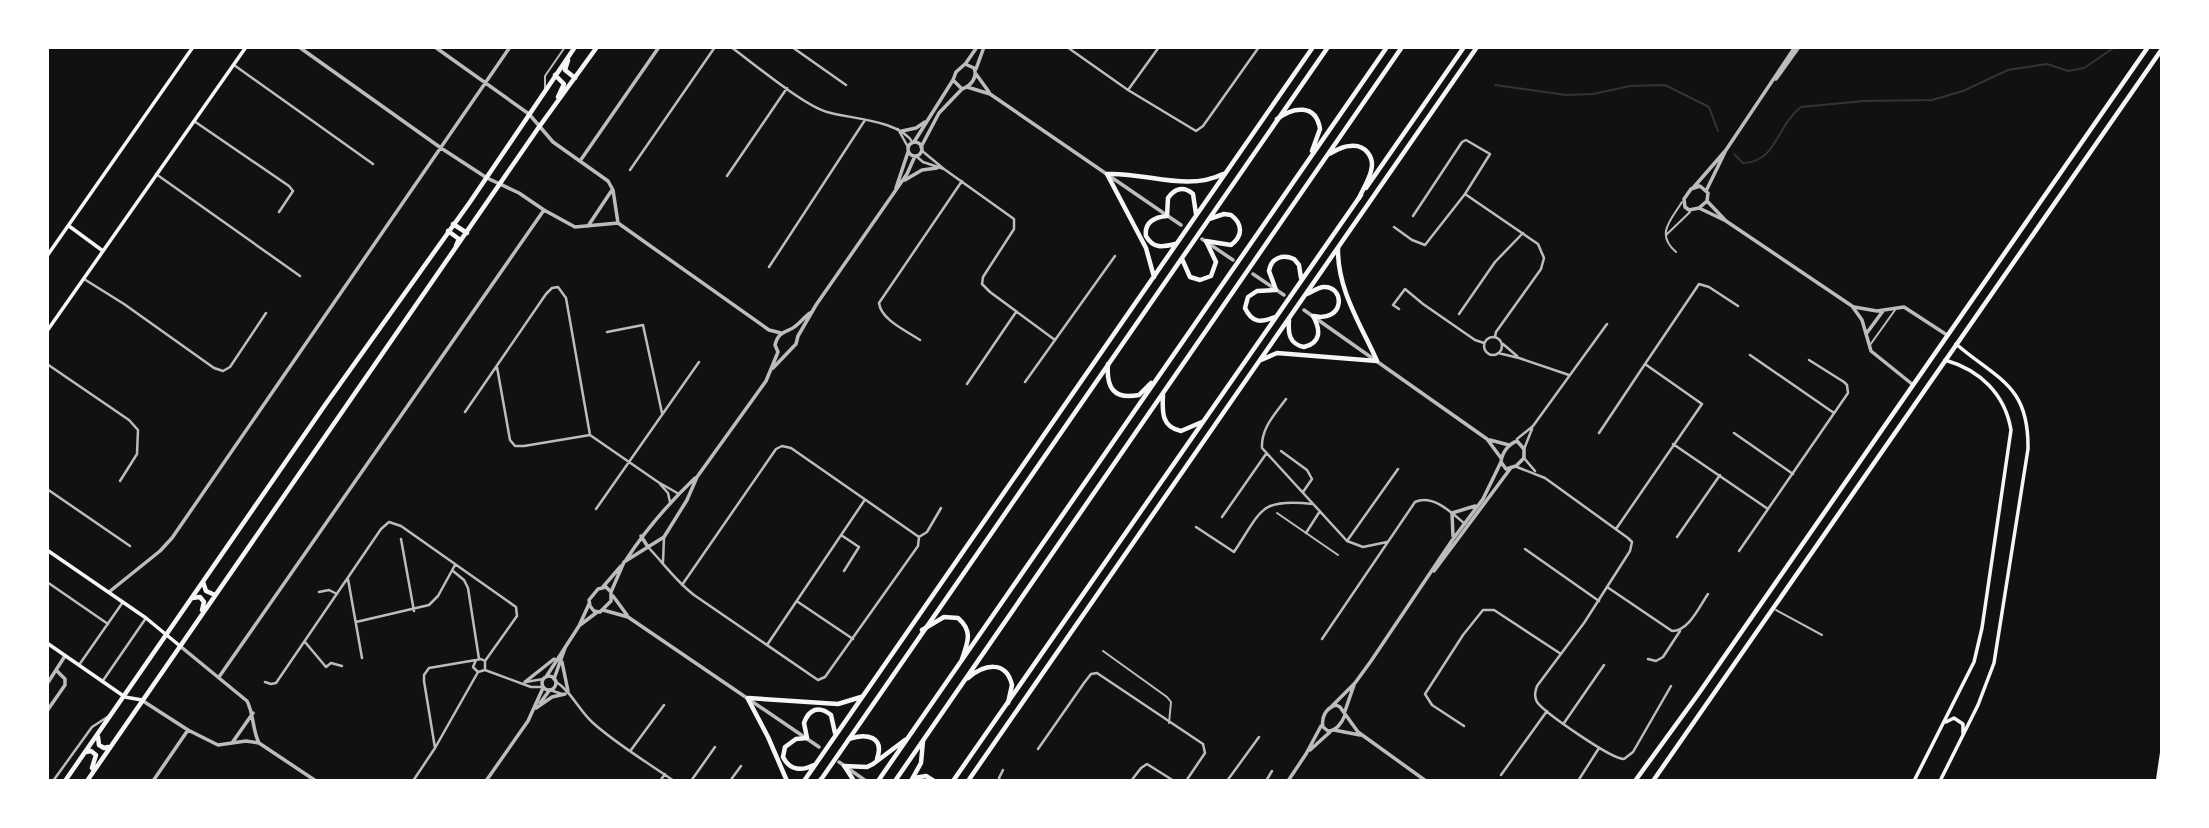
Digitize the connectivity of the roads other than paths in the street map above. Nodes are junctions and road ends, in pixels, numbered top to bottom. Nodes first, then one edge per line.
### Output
1 (193, 47) edge
2 (246, 47) edge
3 (299, 47) edge
4 (435, 47) edge
5 (510, 47) edge
6 (565, 47) edge
7 (575, 47) edge
8 (597, 47) edge
9 (659, 47) edge
10 (715, 47) edge
11 (792, 47) edge
12 (977, 47) edge
13 (984, 47) edge
14 (1067, 47) edge
15 (1158, 47) edge
16 (1259, 47) edge
17 (1313, 47) edge
18 (1328, 47) edge
19 (1387, 47) edge
20 (1402, 47) edge
21 (1464, 47) edge
22 (1477, 47) edge
23 (1797, 47) edge
24 (2148, 47) edge
25 (734, 48) edge
26 (2162, 49) edge
27 (965, 64) junction
28 (234, 65) junction
29 (976, 73) junction
30 (555, 75) junction
31 (575, 78) junction
32 (953, 80) junction
33 (486, 82) junction
34 (846, 85) dead end
35 (787, 88) junction
36 (964, 88) junction
37 (545, 89) junction
38 (1128, 90) junction
39 (990, 94) junction
40 (554, 107) junction
41 (529, 114) junction
42 (1277, 119) junction
43 (865, 120) junction
44 (194, 121) junction
45 (927, 121) junction
46 (539, 127) junction
47 (900, 130) junction
48 (913, 142) junction
49 (441, 148) junction
50 (921, 148) junction
51 (908, 150) junction
52 (1726, 150) junction
53 (1328, 155) junction
54 (915, 156) junction
55 (580, 161) junction
56 (1307, 162) junction
57 (373, 164) dead end
58 (937, 168) junction
59 (944, 169) junction
60 (630, 170) dead end
61 (1227, 172) junction
62 (156, 174) junction
63 (1107, 174) junction
64 (727, 176) dead end
65 (487, 178) junction
66 (962, 181) junction
67 (901, 183) junction
68 (501, 184) junction
69 (1693, 188) junction
70 (613, 190) junction
71 (895, 190) junction
72 (1706, 190) junction
73 (1465, 194) junction
74 (1359, 198) junction
75 (1684, 199) junction
76 (1707, 201) junction
77 (1699, 208) junction
78 (544, 210) junction
79 (1692, 210) junction
80 (279, 212) dead end
81 (1196, 214) junction
82 (1167, 216) junction
83 (1413, 216) dead end
84 (1209, 220) junction
85 (1726, 221) junction
86 (618, 223) junction
87 (453, 224) junction
88 (1181, 225) dead end
89 (69, 226) junction
90 (588, 226) junction
91 (1394, 227) dead end
92 (448, 231) junction
93 (467, 233) junction
94 (1523, 233) junction
95 (1665, 235) junction
96 (1204, 240) junction
97 (1176, 244) junction
98 (1338, 247) junction
99 (103, 251) junction
100 (1676, 252) dead end
101 (47, 256) edge
102 (452, 256) junction
103 (1115, 256) dead end
104 (1182, 258) junction
105 (1233, 260) dead end
106 (769, 267) dead end
107 (1253, 274) dead end
108 (300, 276) dead end
109 (1154, 278) junction
110 (84, 279) junction
111 (1301, 279) junction
112 (1276, 290) junction
113 (1284, 295) dead end
114 (1306, 295) junction
115 (1738, 306) dead end
116 (1852, 306) junction
117 (1898, 307) junction
118 (1399, 309) dead end
119 (1304, 310) dead end
120 (812, 311) junction
121 (1883, 311) junction
122 (1016, 312) junction
123 (266, 313) dead end
124 (1459, 314) dead end
125 (1313, 316) junction
126 (1275, 317) junction
127 (1289, 318) junction
128 (1607, 324) dead end
129 (791, 329) junction
130 (769, 330) junction
131 (47, 331) edge
132 (607, 332) dead end
133 (781, 333) junction
134 (1866, 334) junction
135 (1947, 335) junction
136 (798, 336) junction
137 (1495, 337) junction
138 (920, 340) dead end
139 (1055, 340) junction
140 (776, 341) junction
141 (1484, 343) junction
142 (1501, 343) junction
143 (1956, 344) junction
144 (1869, 346) junction
145 (778, 352) junction
146 (788, 353) junction
147 (1498, 353) junction
148 (1750, 355) dead end
149 (1519, 358) junction
150 (1809, 360) dead end
151 (1945, 360) junction
152 (1258, 361) junction
153 (1377, 361) junction
154 (699, 362) dead end
155 (1168, 363) junction
156 (47, 364) edge
157 (1108, 364) junction
158 (1645, 364) junction
159 (497, 367) junction
160 (772, 369) junction
161 (1569, 375) junction
162 (1025, 382) dead end
163 (967, 384) dead end
164 (1912, 384) junction
165 (1163, 392) junction
166 (1286, 399) dead end
167 (465, 412) dead end
168 (662, 413) junction
169 (1834, 413) junction
170 (1889, 418) junction
171 (1202, 422) junction
172 (1533, 426) junction
173 (1900, 426) junction
174 (1599, 433) dead end
175 (1734, 433) dead end
176 (590, 435) junction
177 (1488, 439) junction
178 (1513, 443) junction
179 (1674, 444) junction
180 (1524, 449) junction
181 (1281, 451) dead end
182 (1266, 454) junction
183 (1524, 458) junction
184 (1501, 460) junction
185 (629, 463) junction
186 (1516, 466) junction
187 (1398, 469) dead end
188 (1510, 469) junction
189 (1538, 474) junction
190 (1793, 474) junction
191 (1720, 475) junction
192 (697, 477) junction
193 (120, 481) dead end
194 (658, 482) junction
195 (47, 489) edge
196 (1303, 492) junction
197 (679, 494) junction
198 (687, 500) junction
199 (864, 501) junction
200 (670, 503) junction
201 (1314, 504) junction
202 (1478, 505) junction
203 (942, 508) dead end
204 (596, 509) dead end
205 (1768, 509) junction
206 (1320, 512) junction
207 (1277, 513) dead end
208 (1452, 513) junction
209 (1222, 517) dead end
210 (1466, 525) junction
211 (1196, 527) dead end
212 (1616, 529) junction
213 (1306, 533) junction
214 (841, 534) junction
215 (642, 536) junction
216 (664, 537) junction
217 (919, 537) junction
218 (1677, 537) dead end
219 (1452, 538) junction
220 (401, 539) dead end
221 (1347, 541) junction
222 (1387, 542) junction
223 (130, 545) dead end
224 (648, 547) junction
225 (1525, 549) dead end
226 (47, 550) edge
227 (1740, 551) dead end
228 (1338, 555) dead end
229 (624, 562) junction
230 (663, 562) junction
231 (455, 565) junction
232 (452, 571) junction
233 (844, 571) dead end
234 (348, 577) junction
235 (1426, 581) junction
236 (47, 582) edge
237 (203, 582) junction
238 (682, 585) junction
239 (1607, 587) junction
240 (602, 588) junction
241 (319, 592) dead end
242 (109, 593) junction
243 (612, 593) junction
244 (337, 594) junction
245 (1708, 594) dead end
246 (215, 595) junction
247 (191, 598) junction
248 (797, 601) junction
249 (1599, 601) junction
250 (123, 602) junction
251 (589, 604) junction
252 (1772, 608) junction
253 (604, 610) junction
254 (414, 611) junction
255 (597, 612) junction
256 (628, 617) junction
257 (146, 618) junction
258 (356, 622) junction
259 (108, 624) junction
260 (195, 624) junction
261 (579, 626) junction
262 (922, 630) junction
263 (1681, 631) junction
264 (167, 635) junction
265 (1822, 635) dead end
266 (853, 639) junction
267 (1322, 639) dead end
268 (304, 642) junction
269 (47, 643) edge
270 (767, 645) junction
271 (180, 646) junction
272 (1732, 646) junction
273 (1103, 651) dead end
274 (1561, 654) junction
275 (65, 656) junction
276 (1739, 656) junction
277 (560, 657) junction
278 (362, 658) dead end
279 (478, 659) junction
280 (1648, 659) dead end
281 (463, 662) junction
282 (486, 663) junction
283 (1604, 664) dead end
284 (473, 665) junction
285 (78, 666) junction
286 (342, 666) dead end
287 (959, 666) junction
288 (56, 670) junction
289 (485, 670) junction
290 (478, 672) junction
291 (496, 673) junction
292 (219, 677) junction
293 (544, 678) junction
294 (555, 680) junction
295 (265, 681) dead end
296 (102, 682) junction
297 (523, 683) junction
298 (962, 683) junction
299 (1354, 683) junction
300 (47, 684) edge
301 (1671, 686) dead end
302 (543, 688) junction
303 (550, 690) junction
304 (566, 693) junction
305 (862, 696) junction
306 (125, 697) junction
307 (748, 698) junction
308 (142, 700) junction
309 (1008, 703) junction
310 (664, 705) dead end
311 (1332, 706) junction
312 (535, 709) junction
313 (1547, 711) junction
314 (48, 712) edge
315 (253, 713) junction
316 (1345, 714) junction
317 (112, 715) junction
318 (1169, 723) junction
319 (1564, 723) junction
320 (1945, 723) junction
321 (1322, 724) junction
322 (1464, 726) dead end
323 (188, 730) junction
324 (1332, 731) junction
325 (100, 732) junction
326 (835, 735) junction
327 (1962, 736) junction
328 (908, 737) junction
329 (1259, 737) dead end
330 (1365, 737) junction
331 (807, 738) junction
332 (849, 738) junction
333 (923, 740) junction
334 (232, 743) junction
335 (259, 743) junction
336 (110, 746) junction
337 (715, 747) dead end
338 (819, 747) dead end
339 (435, 748) junction
340 (1599, 748) junction
341 (1038, 749) dead end
342 (631, 750) junction
343 (85, 753) junction
344 (1306, 754) junction
345 (2162, 754) edge
346 (876, 760) junction
347 (815, 764) junction
348 (842, 764) junction
349 (741, 766) dead end
350 (1003, 770) dead end
351 (1272, 771) dead end
352 (665, 774) junction
353 (1501, 775) dead end
354 (87, 780) edge
355 (820, 780) edge
356 (912, 780) edge
357 (53, 781) edge
358 (65, 781) edge
359 (153, 781) edge
360 (316, 781) edge
361 (414, 781) edge
362 (486, 781) edge
363 (660, 781) edge
364 (674, 781) edge
365 (691, 781) edge
366 (730, 781) edge
367 (787, 781) edge
368 (804, 781) edge
369 (855, 781) edge
370 (866, 781) edge
371 (878, 781) edge
372 (895, 781) edge
373 (934, 781) edge
374 (953, 781) edge
375 (970, 781) edge
376 (1000, 781) edge
377 (1131, 781) edge
378 (1174, 781) edge
379 (1186, 781) edge
380 (1227, 781) edge
381 (1266, 781) edge
382 (1288, 781) edge
383 (1426, 781) edge
384 (1578, 781) edge
385 (1635, 781) edge
386 (1653, 781) edge
387 (1914, 781) edge
388 (1940, 781) edge
389 (2158, 781) edge

1 - 89 main road
2 - 28 main road
3 - 49 street
4 - 33 street
5 - 33 street
6 - 37 lane
7 - 30 main road
7 - 31 main road
8 - 31 main road
9 - 55 street
10 - 60 street
11 - 34 street
12 - 27 street
13 - 29 street
14 - 38 street
15 - 38 street
16 - 38 street
17 - 61 main road
18 - 42 main road
19 - 56 main road
20 - 53 main road
21 - 74 main road
22 - 98 main road
23 - 52 street
24 - 135 main road
25 - 35 street
26 - 143 main road
27 - 29 street
27 - 32 street
28 - 44 main road
28 - 57 street
29 - 36 street
29 - 39 street
30 - 37 main road
30 - 40 main road
31 - 40 main road
32 - 36 street
32 - 45 street
33 - 41 street
33 - 49 street
35 - 43 street
35 - 64 street
36 - 39 street
36 - 50 street
37 - 41 main road
39 - 63 street
40 - 46 main road
41 - 46 street
41 - 65 main road
42 - 56 main road
42 - 84 main road
43 - 47 street
43 - 106 street
44 - 62 main road
44 - 80 street
45 - 47 street
45 - 48 street
46 - 55 street
46 - 68 main road
47 - 48 street
47 - 51 street
48 - 50 street
48 - 51 street
49 - 65 street
49 - 242 street
50 - 54 street
50 - 59 street
51 - 54 street
51 - 71 street
52 - 69 street
52 - 72 street
53 - 74 main road
53 - 165 main road
54 - 58 street
54 - 67 street
55 - 70 street
56 - 155 main road
58 - 59 street
58 - 67 street
59 - 66 street
61 - 63 main road
61 - 81 main road
62 - 99 main road
62 - 108 street
63 - 82 street
63 - 109 main road
65 - 68 street
65 - 87 main road
66 - 122 street
66 - 138 street
67 - 71 street
68 - 78 street
68 - 93 main road
69 - 72 street
69 - 75 street
70 - 86 street
70 - 90 street
71 - 120 street
72 - 76 street
73 - 83 street
73 - 91 street
73 - 94 street
74 - 111 main road
75 - 79 street
75 - 95 lane
76 - 77 street
76 - 85 street
77 - 79 street
77 - 85 street
78 - 90 street
78 - 292 street
79 - 95 lane
81 - 82 main road
81 - 97 main road
82 - 88 street
82 - 97 main road
84 - 96 main road
84 - 104 main road
85 - 116 street
86 - 90 street
86 - 130 street
87 - 92 main road
87 - 93 main road
89 - 99 main road
89 - 101 main road
92 - 102 main road
92 - 237 main road
93 - 102 main road
94 - 124 street
94 - 137 street
95 - 100 lane
96 - 104 main road
96 - 105 street
97 - 109 main road
98 - 114 main road
98 - 153 main road
99 - 110 main road
102 - 246 main road
103 - 139 street
104 - 157 main road
107 - 112 street
109 - 305 main road
110 - 123 street
110 - 131 main road
111 - 112 main road
111 - 126 main road
112 - 113 street
112 - 126 main road
114 - 125 main road
114 - 127 main road
115 - 158 street
116 - 121 street
116 - 134 street
117 - 121 street
117 - 135 street
117 - 144 lane
118 - 141 street
119 - 125 street
120 - 129 street
120 - 136 street
121 - 134 street
122 - 139 street
122 - 163 street
125 - 127 main road
125 - 153 street
126 - 171 main road
127 - 152 main road
128 - 161 street
129 - 133 street
129 - 136 street
130 - 133 street
130 - 140 street
132 - 168 street
133 - 140 street
134 - 144 street
135 - 164 main road
136 - 146 street
137 - 141 street
137 - 142 street
139 - 162 street
140 - 145 street
141 - 147 street
142 - 147 street
142 - 149 street
143 - 151 main road
143 - 327 main road
144 - 164 street
145 - 146 street
145 - 160 street
146 - 160 street
147 - 149 street
148 - 169 street
149 - 161 street
150 - 169 street
151 - 173 main road
151 - 320 main road
152 - 153 main road
152 - 375 main road
153 - 177 street
154 - 168 street
155 - 157 main road
155 - 287 main road
156 - 193 street
157 - 262 main road
158 - 174 street
158 - 179 street
159 - 167 street
159 - 176 street
159 - 176 street
160 - 192 street
161 - 172 street
164 - 170 main road
165 - 171 main road
165 - 298 main road
166 - 182 street
168 - 185 street
169 - 190 street
170 - 173 main road
170 - 272 main road
171 - 309 main road
172 - 178 street
172 - 180 street
173 - 252 main road
175 - 190 street
176 - 185 street
177 - 178 street
177 - 184 street
178 - 180 street
178 - 184 street
179 - 191 street
179 - 212 street
180 - 183 street
181 - 196 street
182 - 196 street
182 - 209 street
183 - 186 street
183 - 189 street
184 - 188 street
184 - 202 street
185 - 194 street
185 - 204 street
186 - 188 street
186 - 189 street
187 - 221 street
188 - 210 street
189 - 212 street
190 - 205 street
191 - 205 street
191 - 218 street
192 - 197 street
192 - 198 street
194 - 197 street
194 - 200 street
195 - 223 street
196 - 201 street
197 - 198 street
197 - 200 street
198 - 216 street
199 - 214 street
199 - 217 street
199 - 238 street
200 - 215 street
201 - 206 street
201 - 211 street
202 - 208 street
202 - 210 street
203 - 217 street
205 - 227 street
206 - 213 street
206 - 221 street
207 - 213 lane
208 - 210 street
208 - 219 street
208 - 222 street
210 - 219 street
210 - 235 street
212 - 239 street
213 - 228 lane
214 - 233 street
214 - 248 street
215 - 224 street
215 - 229 street
216 - 224 street
216 - 230 street
217 - 266 street
219 - 235 street
220 - 254 street
221 - 222 street
222 - 267 street
224 - 229 street
224 - 230 street
225 - 249 street
226 - 242 main road
229 - 240 street
229 - 243 street
230 - 238 street
231 - 232 street
231 - 234 street
231 - 282 street
232 - 254 street
232 - 279 street
234 - 244 street
234 - 258 street
235 - 299 street
236 - 259 street
237 - 246 main road
237 - 247 main road
238 - 270 street
239 - 249 street
239 - 263 street
240 - 243 street
240 - 251 street
241 - 244 street
242 - 250 main road
243 - 253 street
243 - 256 street
244 - 268 street
245 - 263 street
246 - 260 main road
247 - 260 main road
247 - 264 main road
248 - 266 street
248 - 270 street
249 - 274 street
250 - 257 main road
250 - 259 street
251 - 255 street
251 - 261 street
252 - 265 lane
252 - 276 main road
253 - 255 street
253 - 256 street
254 - 258 street
255 - 261 street
256 - 307 street
257 - 264 main road
257 - 296 street
258 - 278 street
259 - 285 street
260 - 271 main road
261 - 277 street
262 - 287 main road
262 - 332 main road
263 - 280 street
264 - 271 main road
264 - 306 main road
266 - 270 street
268 - 286 street
268 - 295 street
269 - 275 main road
271 - 292 street
271 - 308 main road
272 - 276 main road
272 - 385 main road
273 - 318 lane
274 - 313 street
274 - 322 street
275 - 285 main road
275 - 288 street
276 - 386 main road
277 - 293 street
277 - 294 street
277 - 297 street
277 - 304 street
279 - 281 street
279 - 282 street
279 - 284 street
281 - 284 street
281 - 339 street
282 - 289 street
282 - 291 street
283 - 319 street
284 - 290 street
285 - 296 main road
287 - 328 main road
288 - 300 street
288 - 314 street
289 - 290 street
289 - 291 street
290 - 339 street
291 - 297 street
292 - 315 street
293 - 294 street
293 - 297 street
293 - 302 street
294 - 303 street
294 - 304 street
296 - 306 main road
297 - 302 street
298 - 309 main road
298 - 333 main road
299 - 311 street
299 - 316 street
301 - 340 street
302 - 303 street
302 - 312 street
303 - 304 street
303 - 312 street
304 - 312 street
304 - 342 street
305 - 307 main road
305 - 326 main road
306 - 308 main road
306 - 317 main road
307 - 331 street
307 - 367 main road
308 - 323 street
308 - 336 main road
309 - 374 main road
310 - 342 street
311 - 316 street
311 - 321 street
312 - 362 street
313 - 319 street
313 - 353 street
315 - 334 street
315 - 335 street
316 - 324 street
316 - 330 street
317 - 325 main road
317 - 357 street
318 - 341 street
318 - 379 street
319 - 340 street
320 - 327 main road
320 - 387 main road
321 - 324 street
321 - 344 street
323 - 334 street
323 - 359 street
324 - 330 street
324 - 344 street
325 - 336 main road
325 - 343 main road
326 - 331 main road
326 - 347 main road
327 - 388 main road
328 - 346 main road
328 - 371 main road
329 - 380 street
330 - 383 street
331 - 338 street
331 - 347 main road
332 - 346 main road
332 - 355 main road
333 - 356 main road
333 - 372 main road
334 - 335 street
335 - 360 street
336 - 354 main road
337 - 365 street
339 - 361 street
340 - 384 street
342 - 352 street
343 - 354 main road
343 - 358 main road
344 - 382 street
345 - 389 main road
346 - 348 main road
347 - 368 main road
348 - 369 main road
348 - 370 street
349 - 366 street
350 - 376 street
351 - 381 street
352 - 363 street
352 - 364 street
356 - 373 main road
377 - 378 street

